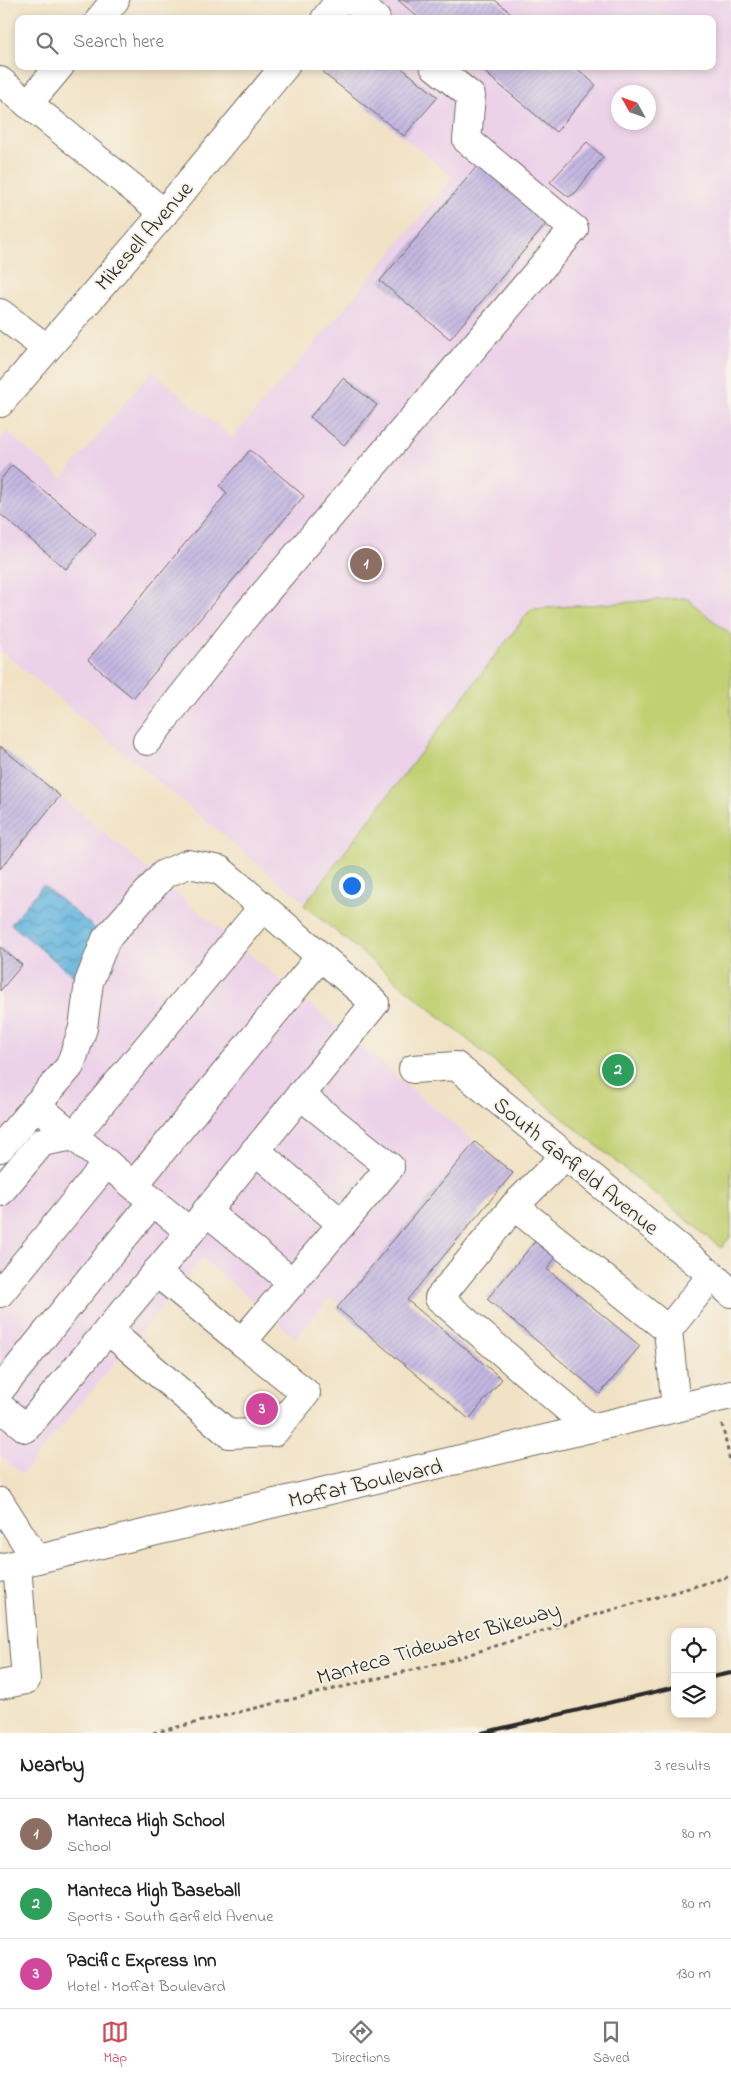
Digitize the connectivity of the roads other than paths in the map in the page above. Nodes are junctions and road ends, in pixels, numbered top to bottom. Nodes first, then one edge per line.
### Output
1 (115, 0) edge
2 (340, 0) edge
3 (353, 0) edge
4 (103, 15) edge
5 (328, 15) edge
6 (371, 15) edge
7 (57, 70) edge
8 (282, 70) edge
9 (439, 70) edge
10 (0, 81) edge
11 (28, 104) junction
12 (164, 213) junction
13 (0, 313) edge
14 (46, 348) junction
15 (0, 403) edge
16 (147, 741) dead end
17 (262, 908) junction
18 (320, 957) junction
19 (413, 1068) dead end
20 (300, 1095) junction
21 (36, 1105) junction
22 (74, 1136) junction
23 (0, 1148) edge
24 (255, 1150) junction
25 (564, 1156) junction
26 (107, 1163) junction
27 (0, 1192) edge
28 (143, 1193) junction
29 (514, 1206) junction
30 (198, 1222) junction
31 (342, 1224) junction
32 (156, 1272) junction
33 (712, 1275) junction
34 (293, 1283) junction
35 (731, 1293) edge
36 (0, 1294) edge
37 (108, 1330) junction
38 (668, 1330) junction
39 (242, 1342) junction
40 (0, 1390) edge
41 (724, 1397) edge
42 (0, 1407) edge
43 (676, 1408) junction
44 (590, 1428) junction
45 (0, 1502) edge
46 (18, 1564) edge
47 (0, 1686) edge

1 - 4 street
2 - 5 street
3 - 6 street
7 - 11 street
8 - 12 street, Mikesell Avenue
9 - 16 street
10 - 11 street
11 - 12 street
12 - 14 street, Mikesell Avenue
13 - 14 street
14 - 15 street, Mikesell Avenue
17 - 18 street
17 - 21 street
17 - 22 street
18 - 20 street
18 - 28 street
19 - 25 street, South Garfield Avenue
20 - 24 street
20 - 31 street
21 - 22 street
21 - 23 street
22 - 26 street
22 - 27 street
24 - 30 street
24 - 31 street
25 - 29 street
25 - 33 street, South Garfield Avenue
26 - 28 street
26 - 36 street
28 - 30 street
28 - 40 street
29 - 38 street
29 - 44 street
30 - 32 street
30 - 34 street
31 - 34 street
32 - 37 street
32 - 39 street
33 - 35 street, South Garfield Avenue
33 - 38 street
34 - 39 street
37 - 39 street
37 - 42 street
38 - 43 street
41 - 43 street, Moffat Boulevard
43 - 44 street, Moffat Boulevard
44 - 46 street, Moffat Boulevard
45 - 46 street
46 - 47 street

